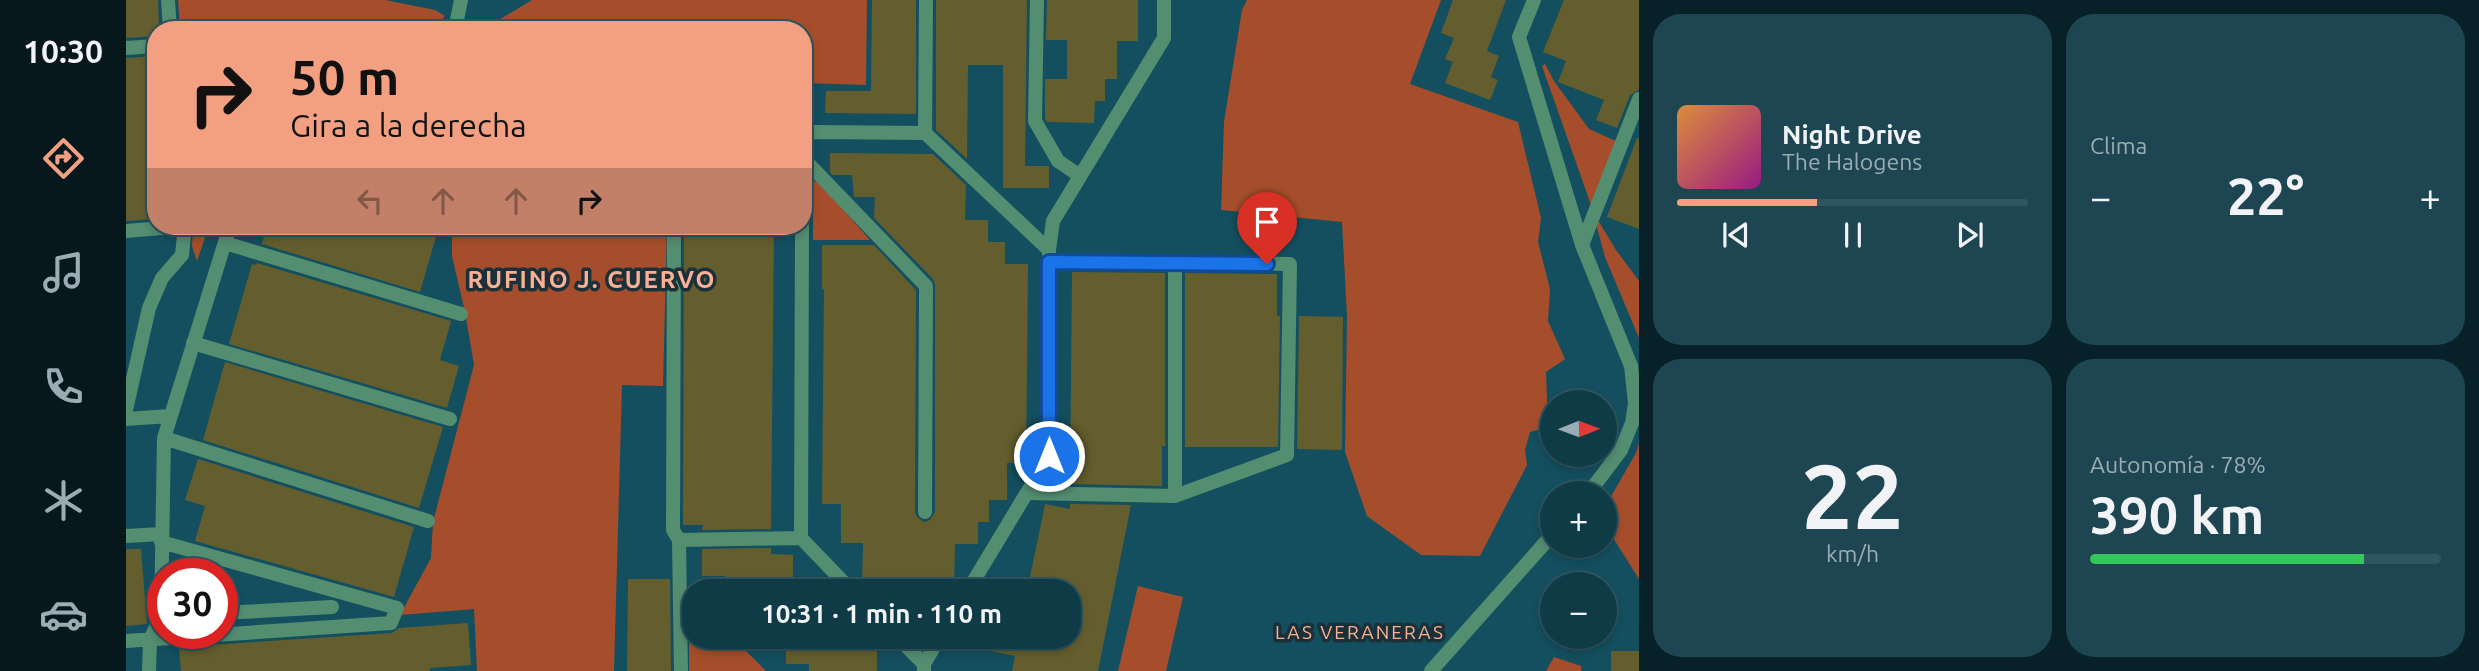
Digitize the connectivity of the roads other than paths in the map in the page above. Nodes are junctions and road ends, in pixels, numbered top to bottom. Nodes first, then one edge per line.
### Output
1 (168, 0) edge
2 (461, 0) edge
3 (926, 0) edge
4 (1037, 0) edge
5 (1164, 0) edge
6 (1534, 0) edge
7 (169, 21) edge
8 (457, 21) edge
9 (147, 47) edge
10 (126, 48) edge
11 (1639, 99) edge
12 (925, 132) junction
13 (812, 133) edge
14 (812, 167) edge
15 (1080, 176) junction
16 (147, 229) edge
17 (126, 231) edge
18 (184, 235) edge
19 (227, 235) edge
20 (674, 235) edge
21 (802, 235) edge
22 (225, 243) junction
23 (1582, 245) junction
24 (1049, 256) junction
25 (1175, 262) junction
26 (461, 314) dead end
27 (193, 343) junction
28 (126, 410) edge
29 (170, 416) junction
30 (126, 419) edge
31 (450, 419) dead end
32 (164, 438) junction
33 (1598, 481) edge
34 (1027, 493) junction
35 (1175, 496) junction
36 (925, 512) dead end
37 (428, 521) dead end
38 (126, 536) edge
39 (161, 538) junction
40 (801, 538) junction
41 (679, 540) junction
42 (1540, 548) edge
43 (161, 558) edge
44 (228, 558) edge
45 (238, 561) edge
46 (840, 579) edge
47 (975, 579) edge
48 (332, 607) dead end
49 (238, 612) edge
50 (238, 634) edge
51 (147, 640) edge
52 (126, 641) edge
53 (150, 649) edge
54 (908, 649) edge
55 (934, 649) edge
56 (924, 667) edge
57 (149, 671) edge
58 (681, 671) edge
59 (1431, 671) edge

1 - 7 street
2 - 8 street
3 - 12 street
4 - 15 street
5 - 15 street
6 - 23 street
9 - 10 street
11 - 23 street
12 - 13 street
12 - 24 street
14 - 36 street
15 - 24 street
16 - 17 street
18 - 28 street
19 - 22 street
20 - 41 street
21 - 40 street
22 - 26 street
22 - 27 street
23 - 33 street
24 - 25 street
24 - 34 street
25 - 35 street
25 - 35 street
27 - 29 street
27 - 31 street
29 - 30 street
29 - 32 street
32 - 37 street
32 - 39 street
34 - 35 street
34 - 47 street
38 - 39 street
39 - 43 street
39 - 44 street
40 - 41 street
40 - 46 street
41 - 58 street
42 - 59 street
45 - 50 street
48 - 49 street
51 - 52 street
53 - 57 street
54 - 56 street
55 - 56 street

